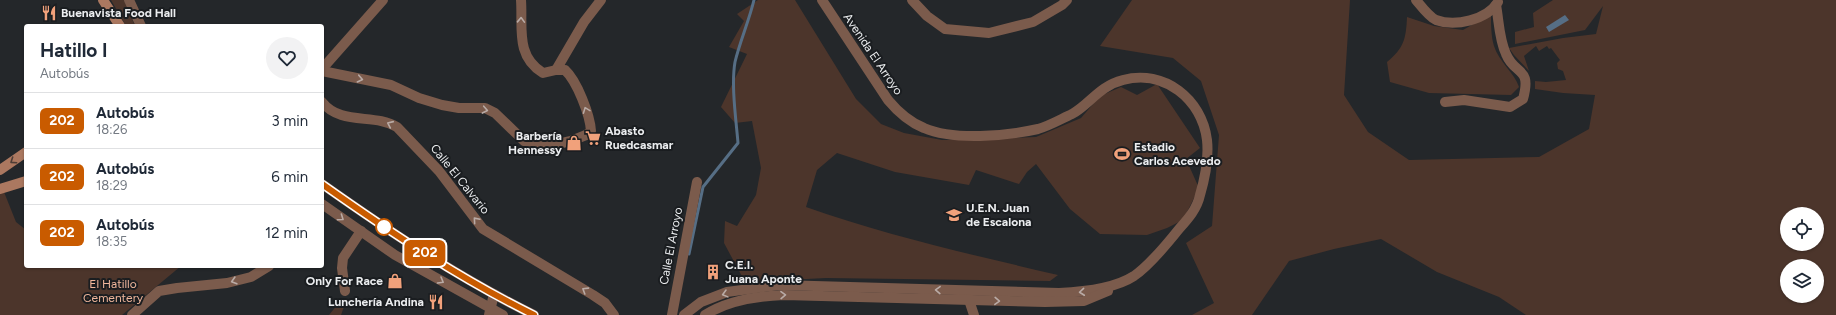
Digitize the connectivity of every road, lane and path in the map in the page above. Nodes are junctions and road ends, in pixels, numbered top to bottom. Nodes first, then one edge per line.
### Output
1 (103, 0) edge
2 (129, 0) edge
3 (384, 0) edge
4 (521, 0) edge
5 (602, 0) edge
6 (822, 0) edge
7 (912, 0) edge
8 (1067, 0) edge
9 (1416, 0) edge
10 (1498, 3) edge
11 (109, 12) junction
12 (112, 24) edge
13 (118, 24) edge
14 (140, 24) edge
15 (324, 68) edge
16 (324, 70) edge
17 (556, 70) junction
18 (1445, 102) dead end
19 (324, 104) edge
20 (24, 153) edge
21 (0, 170) edge
22 (24, 182) edge
23 (697, 182) dead end
24 (324, 185) edge
25 (0, 189) edge
26 (324, 205) edge
27 (361, 231) junction
28 (266, 268) edge
29 (344, 291) dead end
30 (494, 294) junction
31 (967, 295) junction
32 (490, 312) edge
33 (132, 315) edge
34 (503, 315) edge
35 (534, 315) edge
36 (614, 315) edge
37 (672, 315) edge
38 (684, 315) edge
39 (705, 315) edge
40 (974, 315) edge

1 - 11 main road
2 - 14 street
3 - 15 street
17 -> 4 street
5 - 17 street
6 - 31 street, Avenida El Arroyo
7 - 8 street
9 - 10 street
10 - 18 street
11 - 12 main road
11 - 13 main road
16 -> 17 street
36 -> 19 street, Calle El Calvario
20 -> 21 main road
22 - 25 main road
23 - 37 street, Calle El Arroyo
24 - 30 street
26 -> 27 street
27 - 29 street
27 -> 32 street
28 -> 33 street
30 - 32 street
30 - 35 street
31 -> 38 street, Avenida El Arroyo
39 -> 31 street, Avenida El Arroyo
31 - 40 street
32 - 34 street

